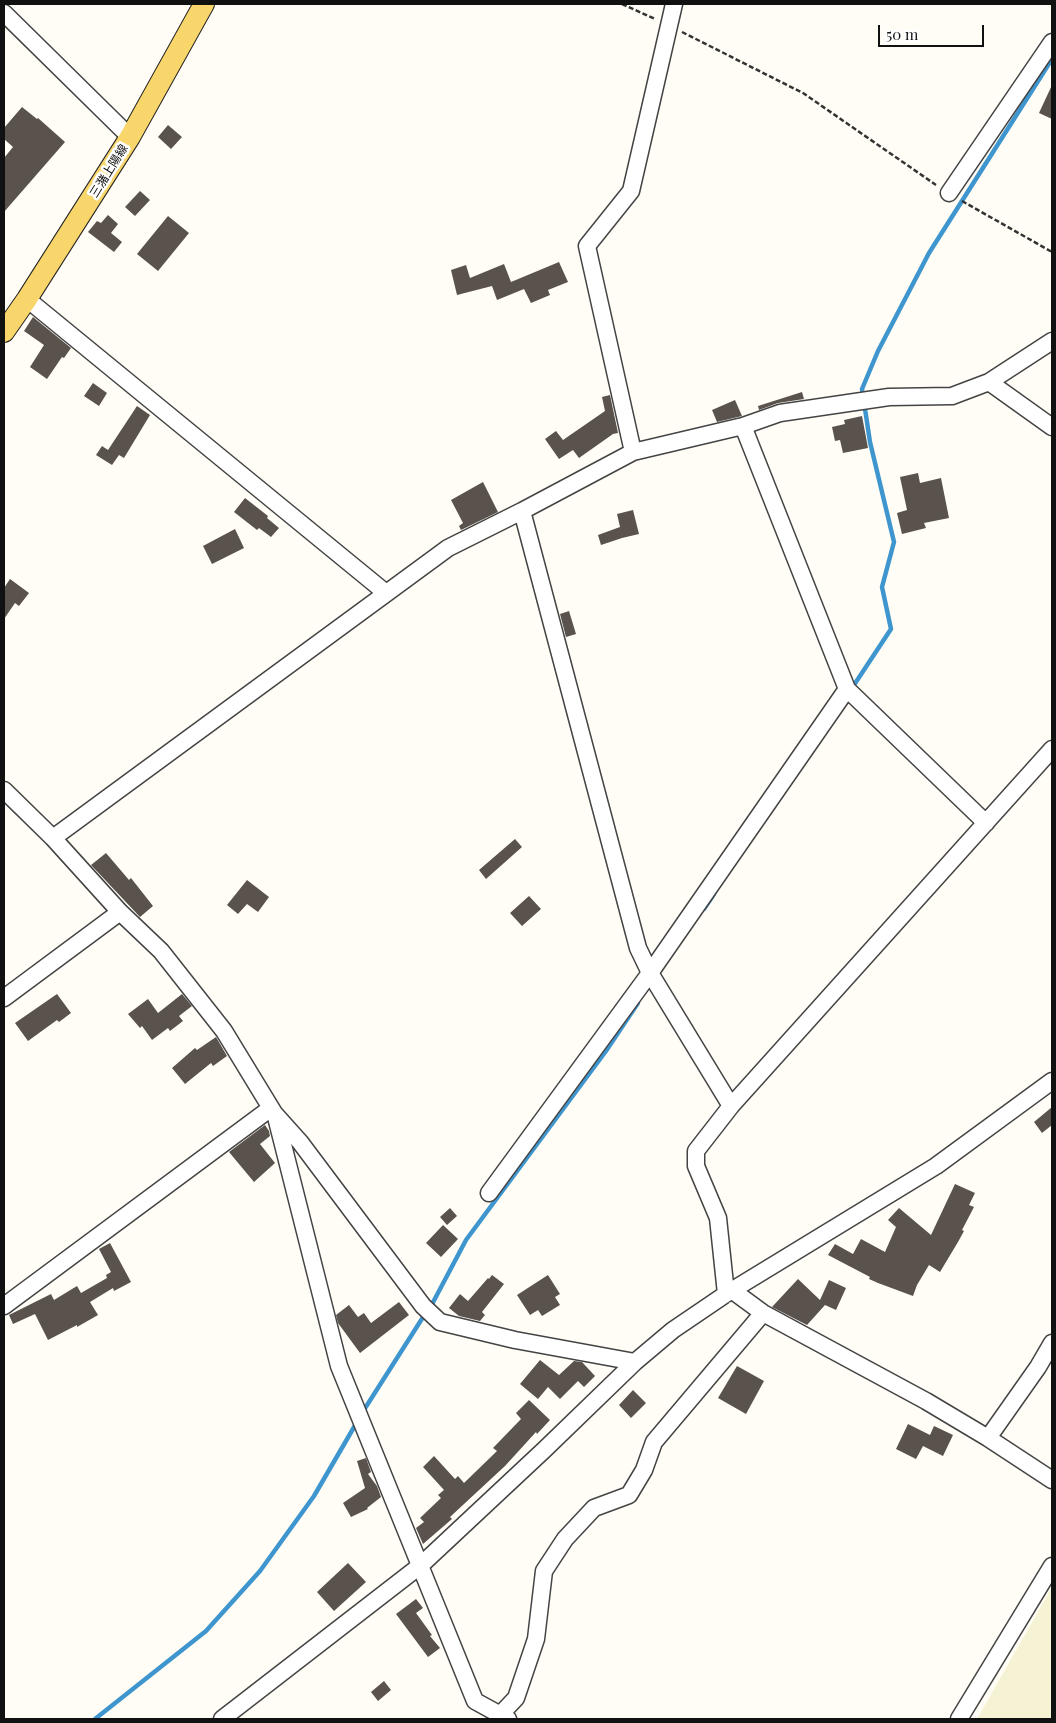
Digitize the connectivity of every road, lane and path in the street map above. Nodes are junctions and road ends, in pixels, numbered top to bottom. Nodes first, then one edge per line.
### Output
1 (204, 4) edge
2 (622, 4) edge
3 (674, 4) edge
4 (4, 13) edge
5 (669, 26) junction
6 (1052, 42) edge
7 (130, 137) junction
8 (949, 193) junction
9 (1052, 252) edge
10 (27, 299) junction
11 (4, 332) edge
12 (1052, 342) edge
13 (989, 382) junction
14 (743, 426) junction
15 (1052, 427) edge
16 (633, 452) junction
17 (522, 511) junction
18 (386, 593) junction
19 (847, 689) junction
20 (1052, 749) edge
21 (4, 790) edge
22 (986, 823) junction
23 (53, 838) junction
24 (120, 912) junction
25 (650, 973) junction
26 (4, 998) edge
27 (1052, 1080) edge
28 (730, 1106) junction
29 (273, 1110) junction
30 (489, 1193) dead end
31 (730, 1293) junction
32 (4, 1306) edge
33 (764, 1313) junction
34 (1052, 1343) edge
35 (635, 1362) junction
36 (988, 1438) junction
37 (1052, 1480) edge
38 (421, 1565) junction
39 (1052, 1566) edge
40 (475, 1701) junction
41 (504, 1717) edge
42 (222, 1719) edge
43 (482, 1719) edge
44 (959, 1719) edge

1 - 7 main road, 三潴上陽線
2 - 5 path
3 - 5 street
4 - 7 street
5 - 8 path
5 - 16 street
6 - 8 street
7 - 10 main road, 三潴上陽線
8 - 9 path
10 - 11 main road, 三潴上陽線
10 - 18 street
12 - 13 street
13 - 14 street
13 - 15 street
14 - 16 street
14 - 19 street
16 - 17 street
17 - 18 street
17 - 25 street
18 - 23 street
19 - 22 street
19 - 25 street
20 - 22 street
21 - 23 street
22 - 28 street
23 - 24 street
24 - 26 street
24 - 29 street
25 - 28 street
25 - 30 street
27 - 31 street
28 - 31 street
29 - 32 street
29 - 35 street
29 - 38 street
31 - 33 street
31 - 35 street
33 - 36 street
33 - 41 street
34 - 36 street
35 - 38 street
36 - 37 street
38 - 40 street
38 - 42 street
39 - 44 street
40 - 41 street
40 - 43 street

